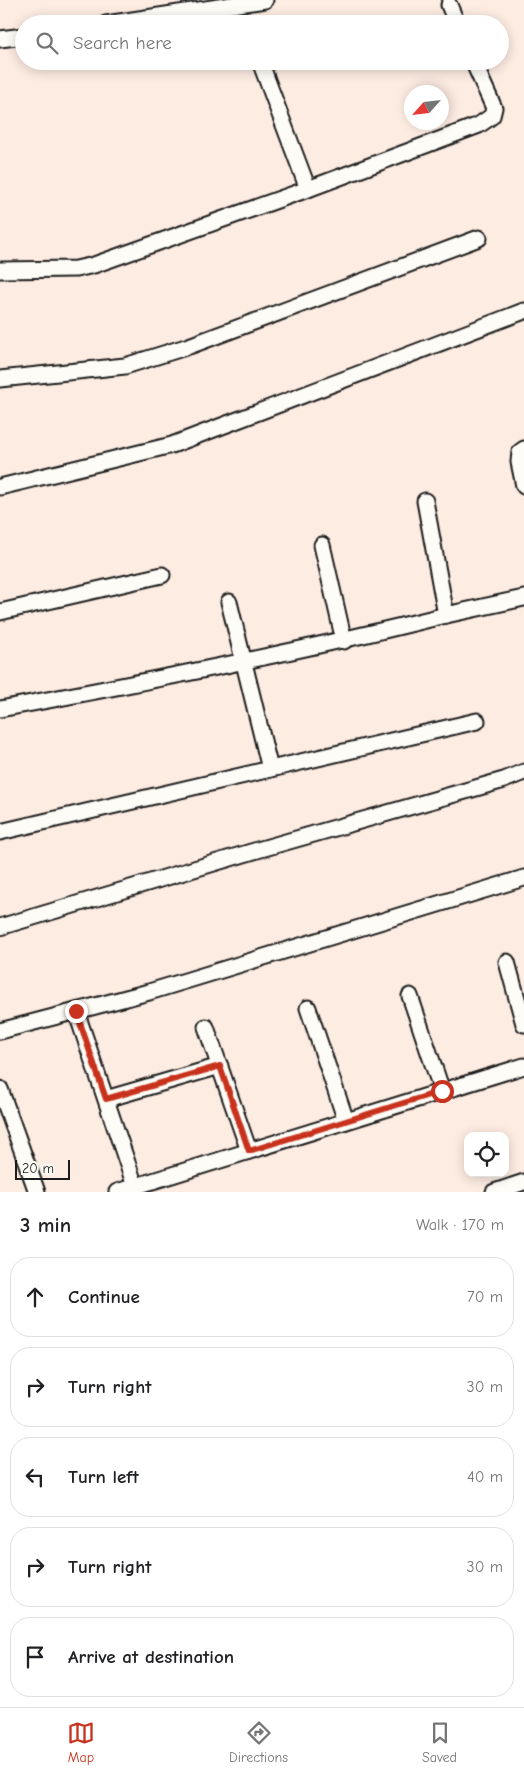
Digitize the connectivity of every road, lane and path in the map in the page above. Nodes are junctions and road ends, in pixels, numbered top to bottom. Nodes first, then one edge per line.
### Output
1 (264, 0) edge
2 (449, 5) dead end
3 (165, 15) edge
4 (453, 15) edge
5 (15, 38) edge
6 (0, 40) edge
7 (263, 70) edge
8 (477, 70) edge
9 (308, 190) junction
10 (479, 238) dead end
11 (0, 270) edge
12 (524, 310) edge
13 (0, 379) edge
14 (524, 449) edge
15 (524, 486) edge
16 (0, 487) edge
17 (425, 501) dead end
18 (322, 545) dead end
19 (162, 576) dead end
20 (524, 598) edge
21 (229, 602) dead end
22 (0, 612) edge
23 (446, 615) junction
24 (344, 641) junction
25 (244, 662) junction
26 (0, 709) edge
27 (477, 721) dead end
28 (270, 769) junction
29 (524, 772) edge
30 (0, 832) edge
31 (524, 878) edge
32 (0, 927) edge
33 (507, 962) dead end
34 (410, 996) dead end
35 (308, 1008) dead end
36 (76, 1011) junction
37 (524, 1024) edge
38 (206, 1027) dead end
39 (0, 1031) edge
40 (220, 1066) junction
41 (524, 1066) edge
42 (0, 1089) edge
43 (442, 1091) junction
44 (106, 1099) junction
45 (346, 1121) junction
46 (249, 1151) junction
47 (524, 1182) edge
48 (135, 1186) junction
49 (37, 1192) edge
50 (117, 1192) edge
51 (494, 1192) edge

1 - 3 street
2 - 4 street
5 - 6 street
7 - 9 street
8 - 9 street
9 - 11 street
10 - 13 street
12 - 16 street
14 - 15 street
17 - 23 street
18 - 24 street
19 - 22 street
20 - 23 street
21 - 25 street
23 - 24 street
24 - 25 street
25 - 26 street
25 - 28 street
27 - 28 street
28 - 30 street
29 - 32 street
31 - 36 street
33 - 37 street
34 - 43 street
35 - 45 street
36 - 39 street
36 - 44 street
38 - 40 street
40 - 44 street
40 - 46 street
41 - 43 street
42 - 49 street
43 - 45 street
44 - 48 street
45 - 46 street
46 - 48 street
47 - 51 street
48 - 50 street

